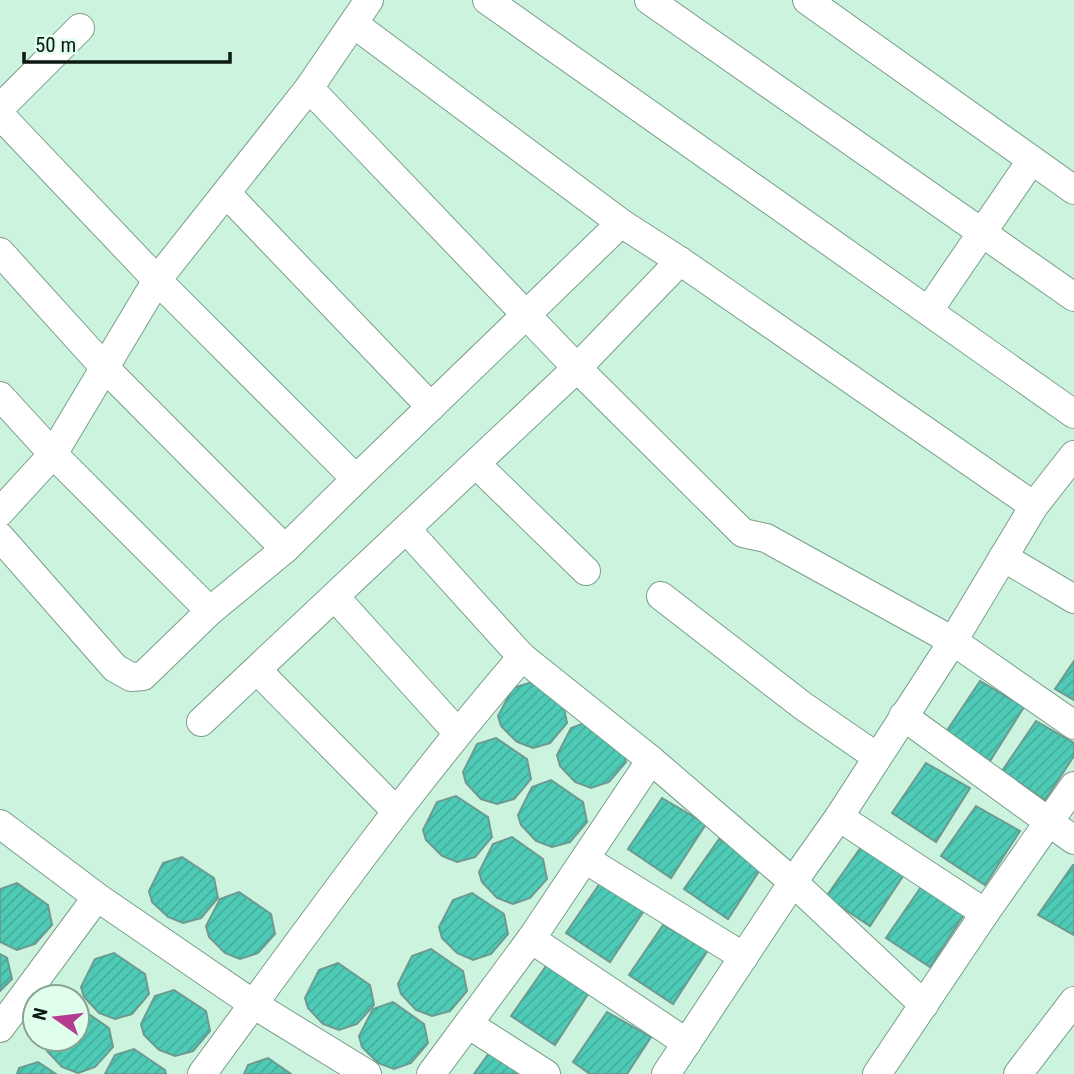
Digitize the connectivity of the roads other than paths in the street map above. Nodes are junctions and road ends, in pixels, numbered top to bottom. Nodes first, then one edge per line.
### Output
1 (369, 0) edge
2 (487, 0) edge
3 (649, 0) edge
4 (807, 0) edge
5 (354, 24) junction
6 (80, 28) dead end
7 (309, 88) junction
8 (0, 108) edge
9 (0, 115) edge
10 (1031, 161) junction
11 (1074, 190) edge
12 (227, 194) junction
13 (621, 223) junction
14 (984, 233) junction
15 (0, 252) edge
16 (680, 261) junction
17 (157, 281) junction
18 (1074, 297) edge
19 (929, 310) junction
20 (527, 314) junction
21 (106, 368) junction
22 (578, 368) junction
23 (0, 396) edge
24 (431, 407) junction
25 (1074, 414) edge
26 (54, 454) junction
27 (1074, 455) edge
28 (476, 464) junction
29 (356, 479) junction
30 (1034, 506) junction
31 (0, 512) edge
32 (407, 530) junction
33 (0, 537) edge
34 (285, 549) junction
35 (1003, 557) junction
36 (586, 571) dead end
37 (661, 596) dead end
38 (335, 597) junction
39 (1074, 598) edge
40 (210, 611) junction
41 (953, 640) junction
42 (522, 657) junction
43 (257, 670) junction
44 (902, 716) junction
45 (201, 722) dead end
46 (1074, 725) edge
47 (457, 732) junction
48 (877, 757) junction
49 (651, 760) junction
50 (1074, 786) edge
51 (396, 811) junction
52 (839, 817) junction
53 (1047, 823) junction
54 (0, 824) edge
55 (1074, 840) edge
56 (585, 859) junction
57 (793, 882) junction
58 (97, 897) junction
59 (985, 913) junction
60 (531, 939) junction
61 (744, 957) junction
62 (1073, 1003) edge
63 (253, 1004) junction
64 (924, 1005) junction
65 (468, 1024) junction
66 (0, 1028) edge
67 (687, 1043) junction
68 (202, 1074) edge
69 (367, 1074) edge
70 (431, 1074) edge
71 (545, 1074) edge
72 (666, 1074) edge
73 (877, 1074) edge
74 (1018, 1074) edge

1 - 5 street
2 - 19 street
3 - 14 street
4 - 10 street
5 - 7 street
5 - 13 street
6 - 8 street
7 - 12 street
7 - 20 street
9 - 17 street
10 - 11 street
10 - 14 street
12 - 17 street
12 - 24 street
13 - 16 street
13 - 20 street
14 - 18 street
14 - 19 street
15 - 21 street
16 - 22 street
16 - 30 street
17 - 21 street
17 - 29 street
19 - 25 street
20 - 22 street
20 - 24 street
21 - 26 street
21 - 34 street
22 - 28 street
22 - 41 street
23 - 26 street
24 - 29 street
26 - 31 street
26 - 40 street
27 - 30 street
28 - 32 street
28 - 36 street
29 - 34 street
30 - 35 street
32 - 38 street
32 - 42 street
33 - 40 street
34 - 40 street
35 - 39 street
35 - 41 street
37 - 48 street
38 - 43 street
38 - 47 street
41 - 44 street
41 - 46 street
42 - 47 street
42 - 49 street
43 - 45 street
43 - 51 street
44 - 48 street
44 - 53 street
47 - 51 street
48 - 52 street
49 - 56 street
49 - 57 street
50 - 53 street
51 - 63 street
52 - 57 street
52 - 59 street
53 - 55 street
53 - 59 street
54 - 58 street
56 - 60 street
56 - 61 street
57 - 61 street
57 - 64 street
58 - 63 street
58 - 66 street
59 - 64 street
60 - 65 street
60 - 67 street
61 - 67 street
62 - 74 street
63 - 68 street
63 - 69 street
64 - 73 street
65 - 70 street
65 - 71 street
67 - 72 street

